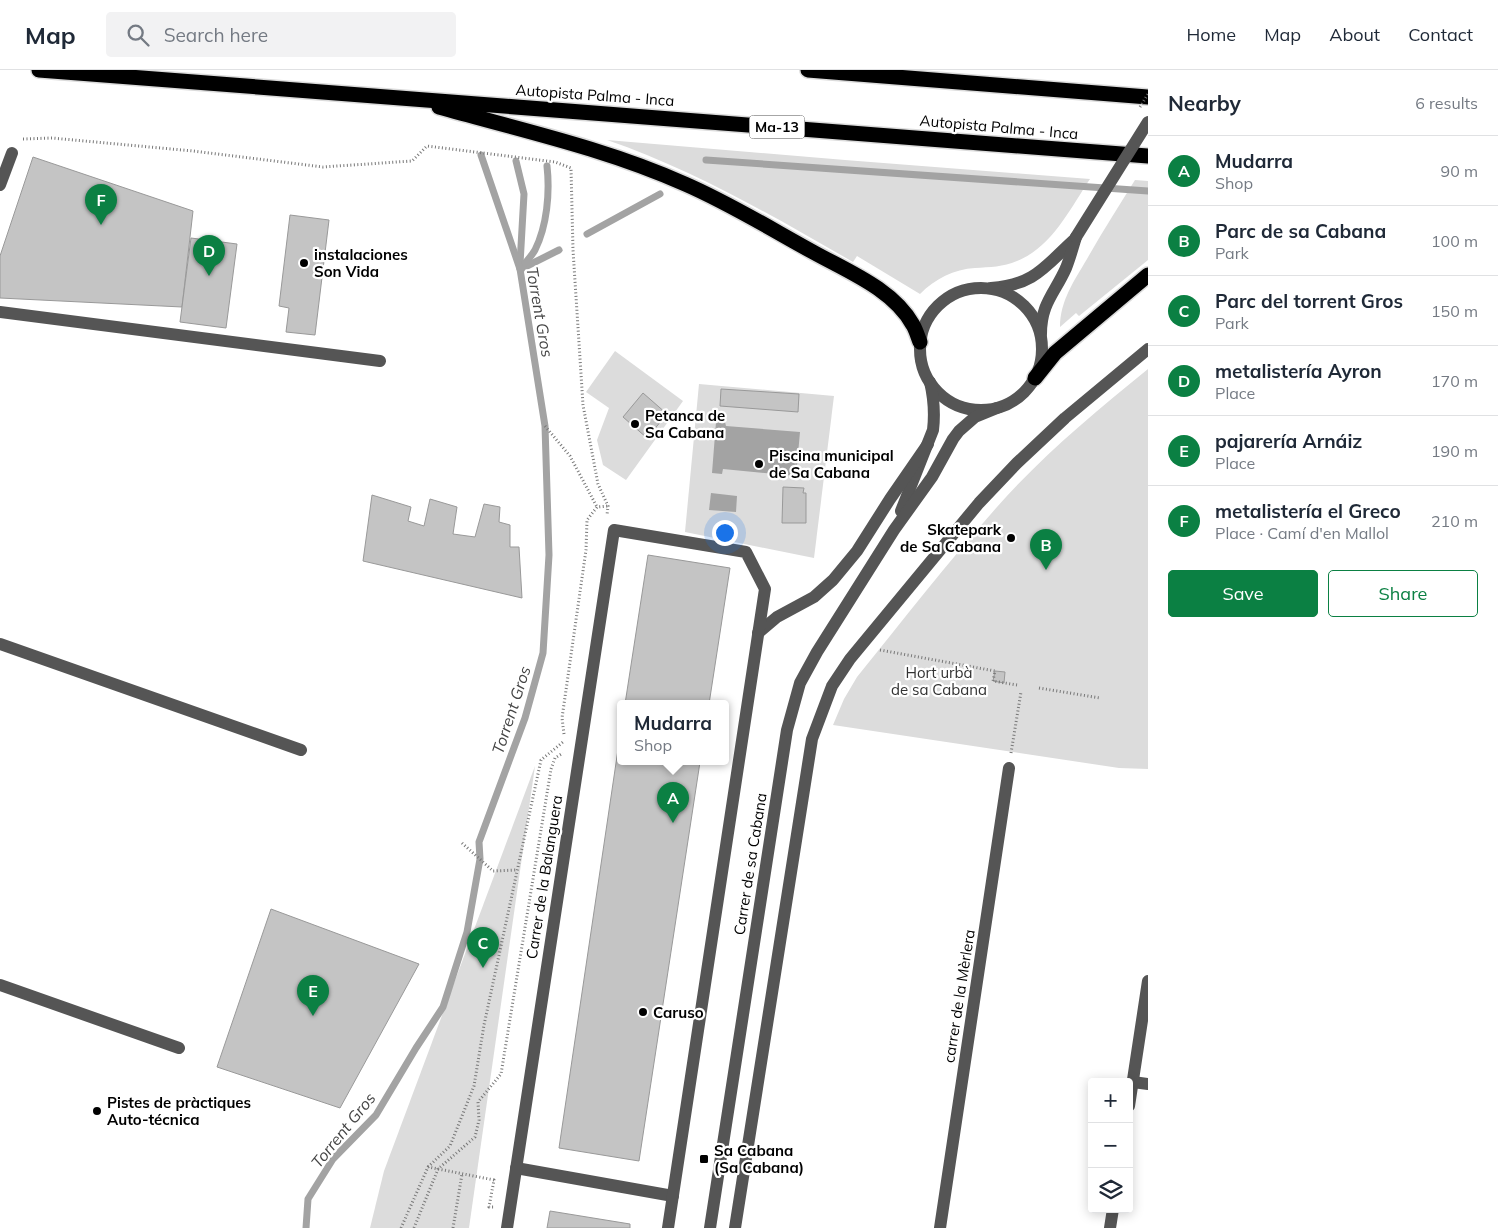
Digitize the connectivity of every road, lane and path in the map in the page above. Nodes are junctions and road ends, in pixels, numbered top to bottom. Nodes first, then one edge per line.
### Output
1 (39, 70) edge
2 (808, 70) edge
3 (1148, 97) edge
4 (406, 98) junction
5 (1148, 122) edge
6 (18, 139) dead end
7 (12, 153) dead end
8 (1148, 156) edge
9 (0, 185) edge
10 (1076, 238) junction
11 (1148, 275) edge
12 (986, 288) junction
13 (0, 312) edge
14 (1041, 338) junction
15 (920, 342) junction
16 (1148, 349) edge
17 (380, 361) dead end
18 (929, 377) junction
19 (1035, 378) junction
20 (998, 408) junction
21 (545, 426) dead end
22 (928, 444) junction
23 (608, 506) junction
24 (598, 507) junction
25 (606, 516) dead end
26 (894, 530) junction
27 (758, 633) junction
28 (0, 644) edge
29 (860, 646) junction
30 (1017, 685) dead end
31 (1039, 688) dead end
32 (1021, 692) dead end
33 (1100, 698) dead end
34 (301, 750) dead end
35 (564, 753) dead end
36 (1009, 768) joint
37 (462, 843) dead end
38 (517, 870) junction
39 (1148, 982) edge
40 (0, 985) edge
41 (179, 1048) dead end
42 (1133, 1082) joint
43 (1148, 1084) edge
44 (428, 1167) junction
45 (516, 1168) junction
46 (438, 1169) junction
47 (462, 1174) junction
48 (673, 1196) junction
49 (510, 1210) junction
50 (1112, 1213) edge
51 (401, 1228) edge
52 (414, 1228) edge
53 (453, 1228) edge
54 (507, 1228) edge
55 (668, 1228) edge
56 (710, 1228) edge
57 (736, 1228) edge
58 (940, 1228) edge
59 (1110, 1228) edge

1 - 4 highway, Autopista Palma - Inca / Ma-13
2 - 3 highway
4 - 8 highway, Autopista Palma - Inca / Ma-13
4 - 15 highway
5 - 10 street, bridge
6 - 23 path
7 - 9 street
10 - 12 street
10 - 14 street
11 - 19 highway
12 - 14 street
12 - 15 street
13 - 17 street
14 - 19 street
15 - 18 street
16 - 29 street
18 - 20 street
18 - 22 street, Carrer de sa Cabana
19 - 20 street
20 - 26 street, Carrer de sa Cabana
21 - 24 path
22 - 26 street, Carrer de sa Cabana
22 - 27 street
23 - 24 path
23 - 25 path
24 - 38 path
26 - 56 street, Carrer de sa Cabana
27 - 45 street, Carrer de la Balanguera
27 - 48 street
28 - 34 street
29 - 30 path
29 - 57 street
31 - 33 path
32 - 36 path
35 - 46 path
36 - 58 street, carrer de la Mèrlera
37 - 38 path
38 - 44 path
39 - 42 street
40 - 41 street
42 - 43 street
44 - 46 path
44 - 51 path
45 - 48 street
45 - 49 street, Carrer de la Balanguera
46 - 47 path
46 - 52 path
47 - 49 path
47 - 53 path
48 - 55 street
49 - 54 street, Carrer de la Balanguera
50 - 59 street

